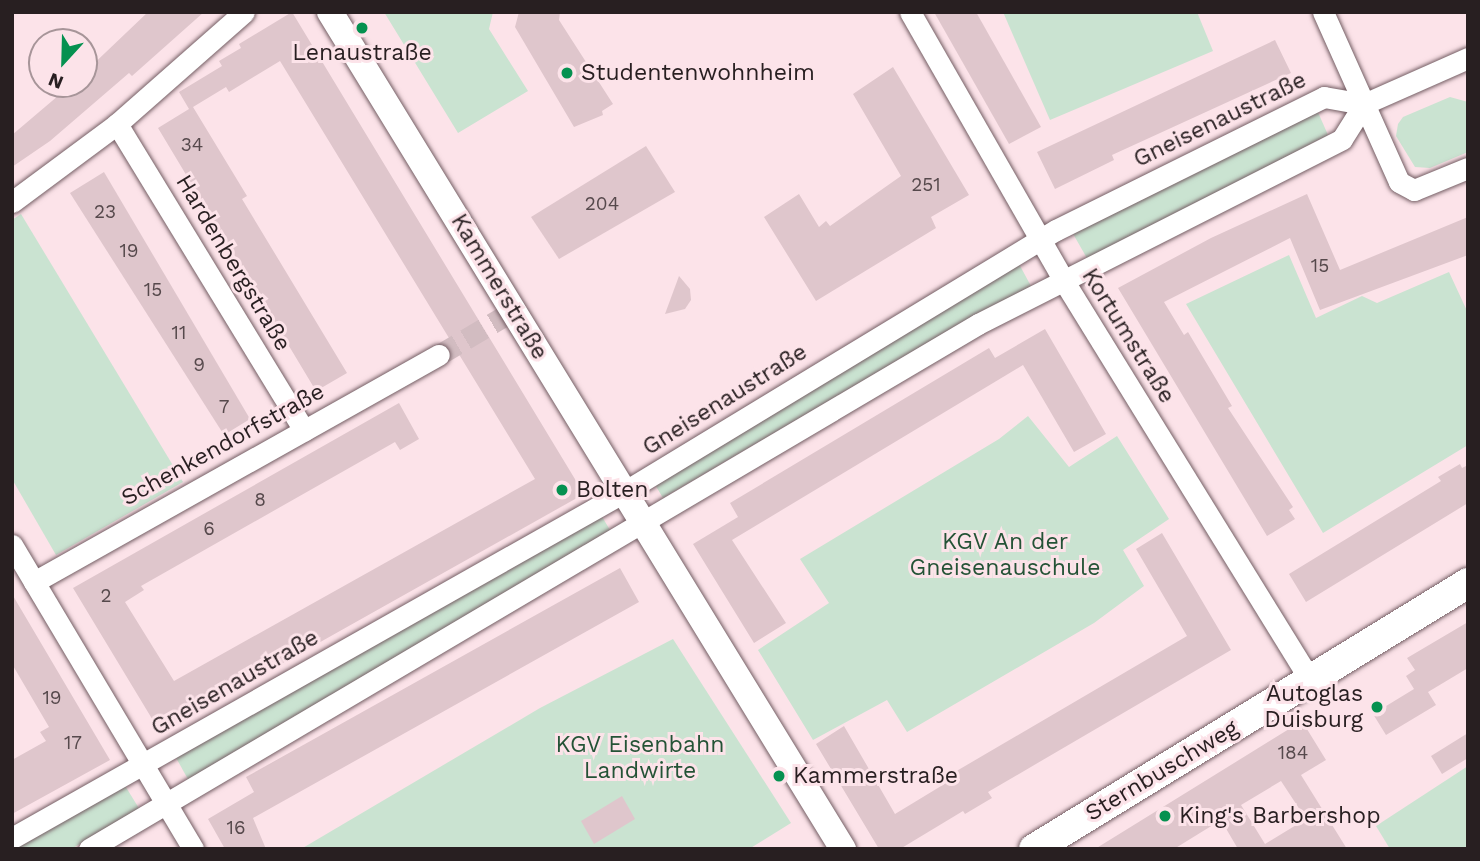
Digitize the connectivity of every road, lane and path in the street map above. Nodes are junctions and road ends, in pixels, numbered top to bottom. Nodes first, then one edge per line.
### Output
1 (244, 12) edge
2 (330, 12) edge
3 (910, 12) edge
4 (1324, 12) edge
5 (1467, 60) edge
6 (1364, 104) junction
7 (117, 124) junction
8 (1468, 168) edge
9 (12, 202) edge
10 (1040, 238) junction
11 (1065, 283) junction
12 (439, 355) tunnel mouth
13 (304, 430) junction
14 (624, 492) junction
15 (641, 520) junction
16 (12, 545) edge
17 (34, 582) junction
18 (1468, 583) edge
19 (1311, 681) junction
20 (146, 763) junction
21 (167, 803) junction
22 (12, 838) edge
23 (89, 849) edge
24 (193, 849) edge
25 (843, 849) edge
26 (1034, 849) edge

1 - 7 street
2 - 14 street, Kammerstraße
3 - 10 street, Kortumstraße
4 - 6 street
5 - 6 street
6 - 8 street
6 - 10 street, Gneisenaustraße
6 - 11 street
7 - 9 street
7 - 13 street, Hardenbergstraße
10 - 11 street, Kortumstraße
10 - 14 street, Gneisenaustraße
11 - 15 street
11 - 19 street, Kortumstraße
12 - 13 street, Schenkendorfstraße
13 - 17 street, Schenkendorfstraße
14 - 15 street, Kammerstraße
14 - 20 street, Gneisenaustraße
15 - 21 street
15 - 25 street, Kammerstraße
16 - 17 street
17 - 20 street
18 - 19 main road, Sternbuschweg
19 - 26 main road, Sternbuschweg
20 - 21 street
20 - 22 street, Gneisenaustraße
21 - 23 street
21 - 24 street

